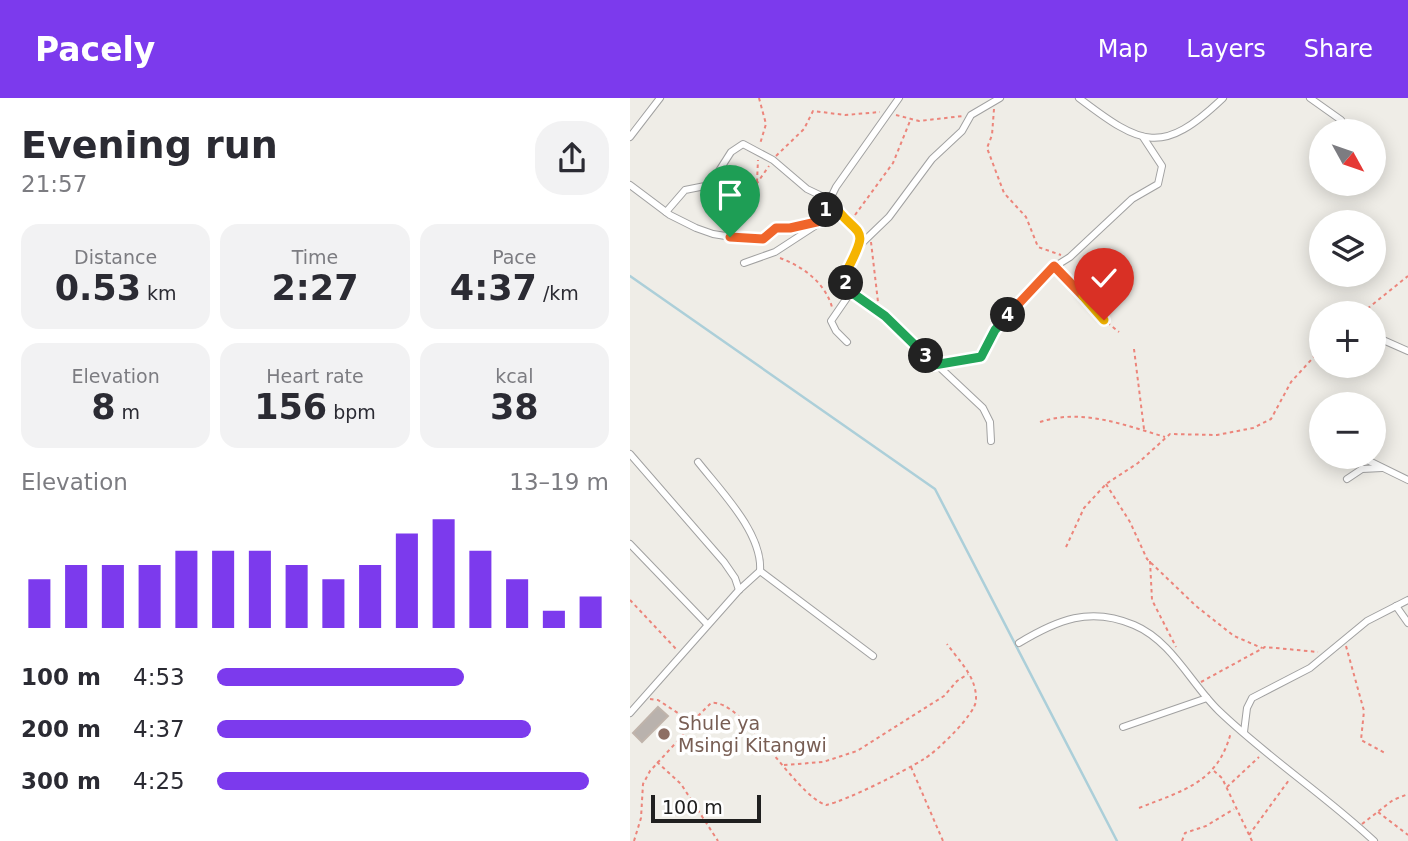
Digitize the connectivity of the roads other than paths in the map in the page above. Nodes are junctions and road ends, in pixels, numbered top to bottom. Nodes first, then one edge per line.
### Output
1 (660, 98) edge
2 (899, 98) edge
3 (1079, 98) edge
4 (1223, 98) edge
5 (1310, 98) edge
6 (998, 99) edge
7 (1340, 119) edge
8 (630, 137) edge
9 (1143, 137) junction
10 (630, 185) edge
11 (830, 200) junction
12 (666, 212) junction
13 (821, 221) junction
14 (860, 245) junction
15 (744, 263) dead end
16 (851, 292) junction
17 (1386, 341) edge
18 (847, 342) dead end
19 (1408, 351) edge
20 (934, 365) junction
21 (991, 441) dead end
22 (630, 454) edge
23 (698, 461) dead end
24 (1362, 469) edge
25 (1386, 469) edge
26 (1347, 479) dead end
27 (1408, 480) edge
28 (630, 544) edge
29 (760, 571) junction
30 (739, 590) junction
31 (1408, 600) edge
32 (1396, 606) junction
33 (1408, 623) edge
34 (707, 625) junction
35 (1019, 643) dead end
36 (873, 656) dead end
37 (1207, 698) junction
38 (630, 713) edge
39 (1123, 727) dead end
40 (1244, 732) junction
41 (1374, 841) edge

1 - 8 street
2 - 11 street
3 - 9 street
4 - 9 street
5 - 7 street
6 - 14 street
9 - 20 street
10 - 12 street
11 - 12 street
11 - 13 street
11 - 14 street
12 - 13 street
13 - 15 street
14 - 16 street
16 - 18 street
16 - 20 street
17 - 19 street
20 - 21 street
22 - 30 street
23 - 29 street
24 - 26 street
25 - 27 street
28 - 34 street
29 - 30 street
29 - 36 street
30 - 34 street
31 - 32 street
32 - 33 street
32 - 40 street
34 - 38 street
35 - 37 street
37 - 39 street
37 - 40 street
40 - 41 street

